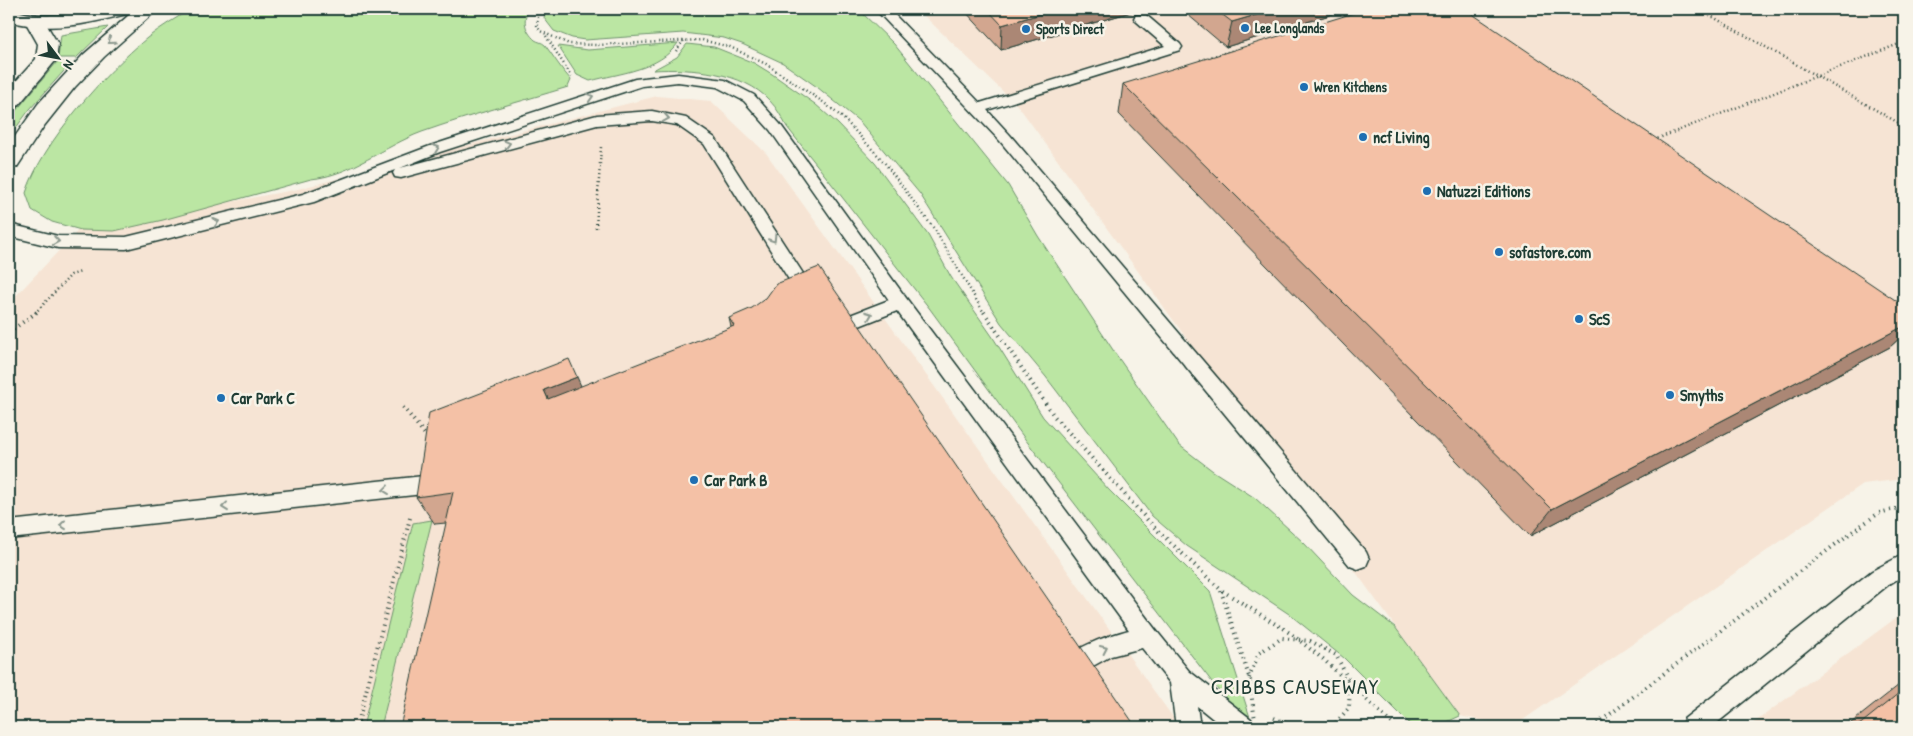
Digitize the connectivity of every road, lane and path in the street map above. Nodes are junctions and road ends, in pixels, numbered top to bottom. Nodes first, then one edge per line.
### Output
1 (123, 9) edge
2 (148, 9) edge
3 (539, 9) edge
4 (882, 9) edge
5 (1699, 9) edge
6 (1141, 18) dead end
7 (19, 19) edge
8 (546, 35) junction
9 (1904, 42) edge
10 (1238, 49) edge
11 (1158, 52) junction
12 (1818, 76) junction
13 (575, 80) dead end
14 (9, 102) edge
15 (978, 108) junction
16 (1904, 126) edge
17 (1652, 141) edge
18 (601, 145) dead end
19 (9, 162) edge
20 (308, 198) junction
21 (596, 228) dead end
22 (9, 230) edge
23 (802, 285) joint
24 (900, 303) junction
25 (823, 323) joint
26 (403, 407) dead end
27 (461, 482) edge
28 (418, 486) junction
29 (1904, 507) edge
30 (9, 530) edge
31 (1358, 559) dead end
32 (1904, 564) edge
33 (1221, 590) junction
34 (1147, 636) junction
35 (1061, 674) edge
36 (1181, 679) junction
37 (1259, 700) dead end
38 (1269, 715) dead end
39 (357, 727) edge
40 (1188, 727) edge
41 (1242, 727) edge
42 (1256, 727) edge
43 (1294, 727) edge
44 (1328, 727) edge
45 (1396, 727) edge
46 (1593, 727) edge
47 (1693, 727) edge

1 - 7 street
2 -> 19 street
3 - 8 path
4 - 15 lane
5 - 12 path
6 - 11 lane
7 - 14 street
8 - 13 path
8 - 33 path
9 - 12 path
10 - 11 path
11 - 15 lane
12 - 16 path
12 - 17 path
15 - 31 lane
18 - 21 path
22 -> 20 lane
20 -> 23 lane
20 -> 24 lane
23 - 25 lane
25 -> 24 lane
24 - 34 lane
26 - 28 path
27 - 28 lane
28 -> 30 lane
28 - 39 path
29 - 46 path
32 - 47 lane
33 - 37 path, bridge
33 - 45 path
35 -> 34 lane
34 - 36 lane
36 - 40 lane
36 - 41 lane
38 - 43 path
42 - 44 path, bridge

